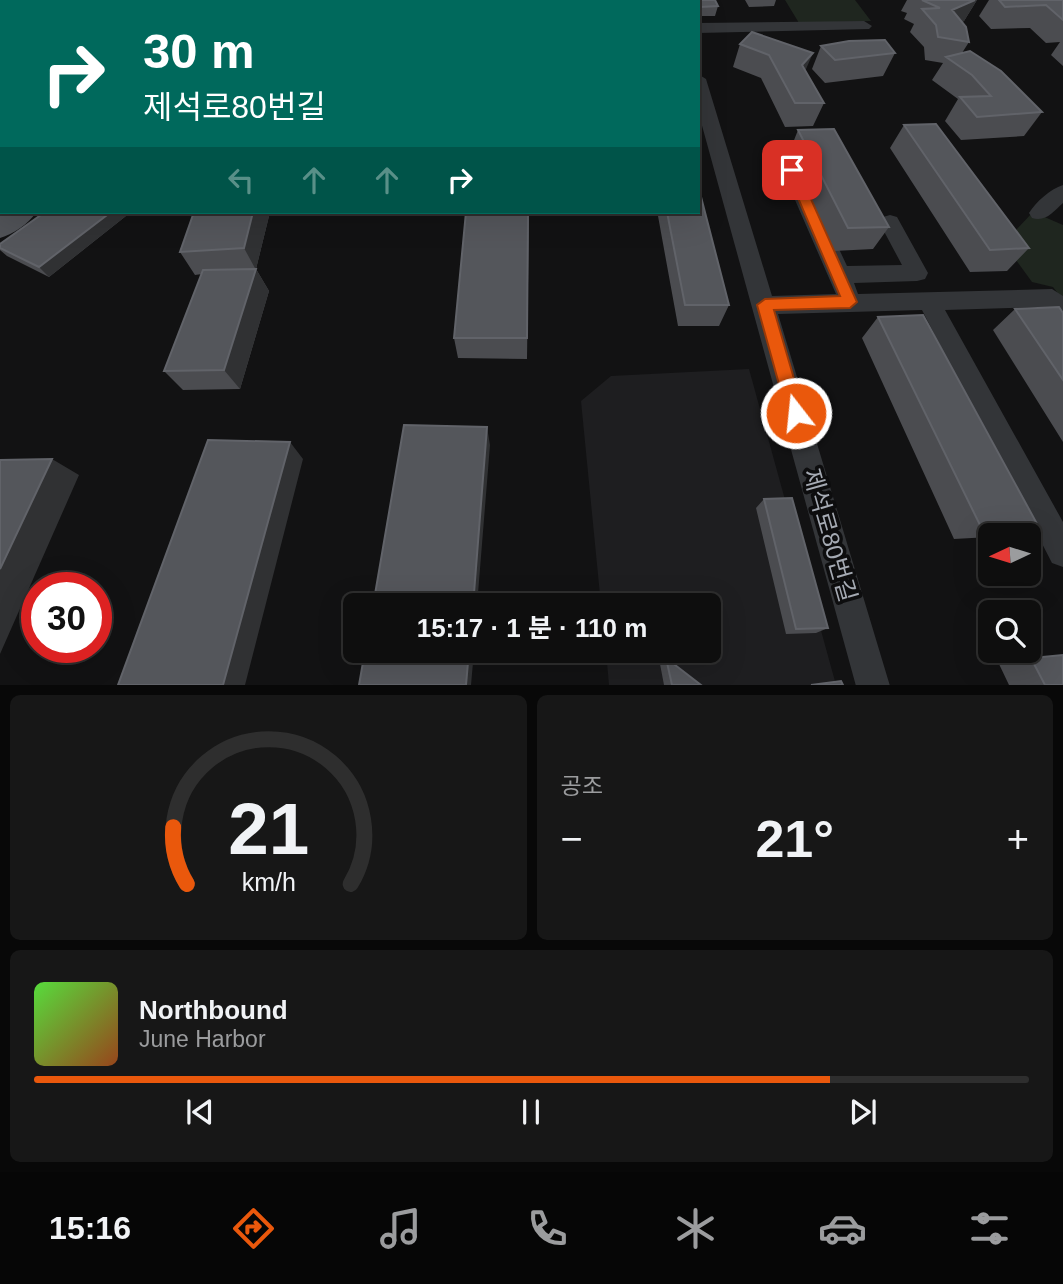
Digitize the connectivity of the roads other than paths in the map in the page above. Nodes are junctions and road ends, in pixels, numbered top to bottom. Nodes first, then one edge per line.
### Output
1 (864, 26) dead end
2 (700, 28) edge
3 (700, 86) edge
4 (792, 170) dead end
5 (1063, 192) edge
6 (20, 214) edge
7 (1040, 214) dead end
8 (890, 222) edge
9 (0, 228) edge
10 (840, 275) junction
11 (928, 300) junction
12 (850, 302) junction
13 (765, 305) junction
14 (1057, 306) edge
15 (1063, 552) edge
16 (873, 685) edge

1 - 2 street
3 - 13 street, 제석로80번길
4 - 10 street
5 - 7 street
6 - 9 main road
8 - 10 street
10 - 12 street
11 - 12 street
11 - 14 street
11 - 15 street
12 - 13 street
13 - 16 street, 제석로80번길

